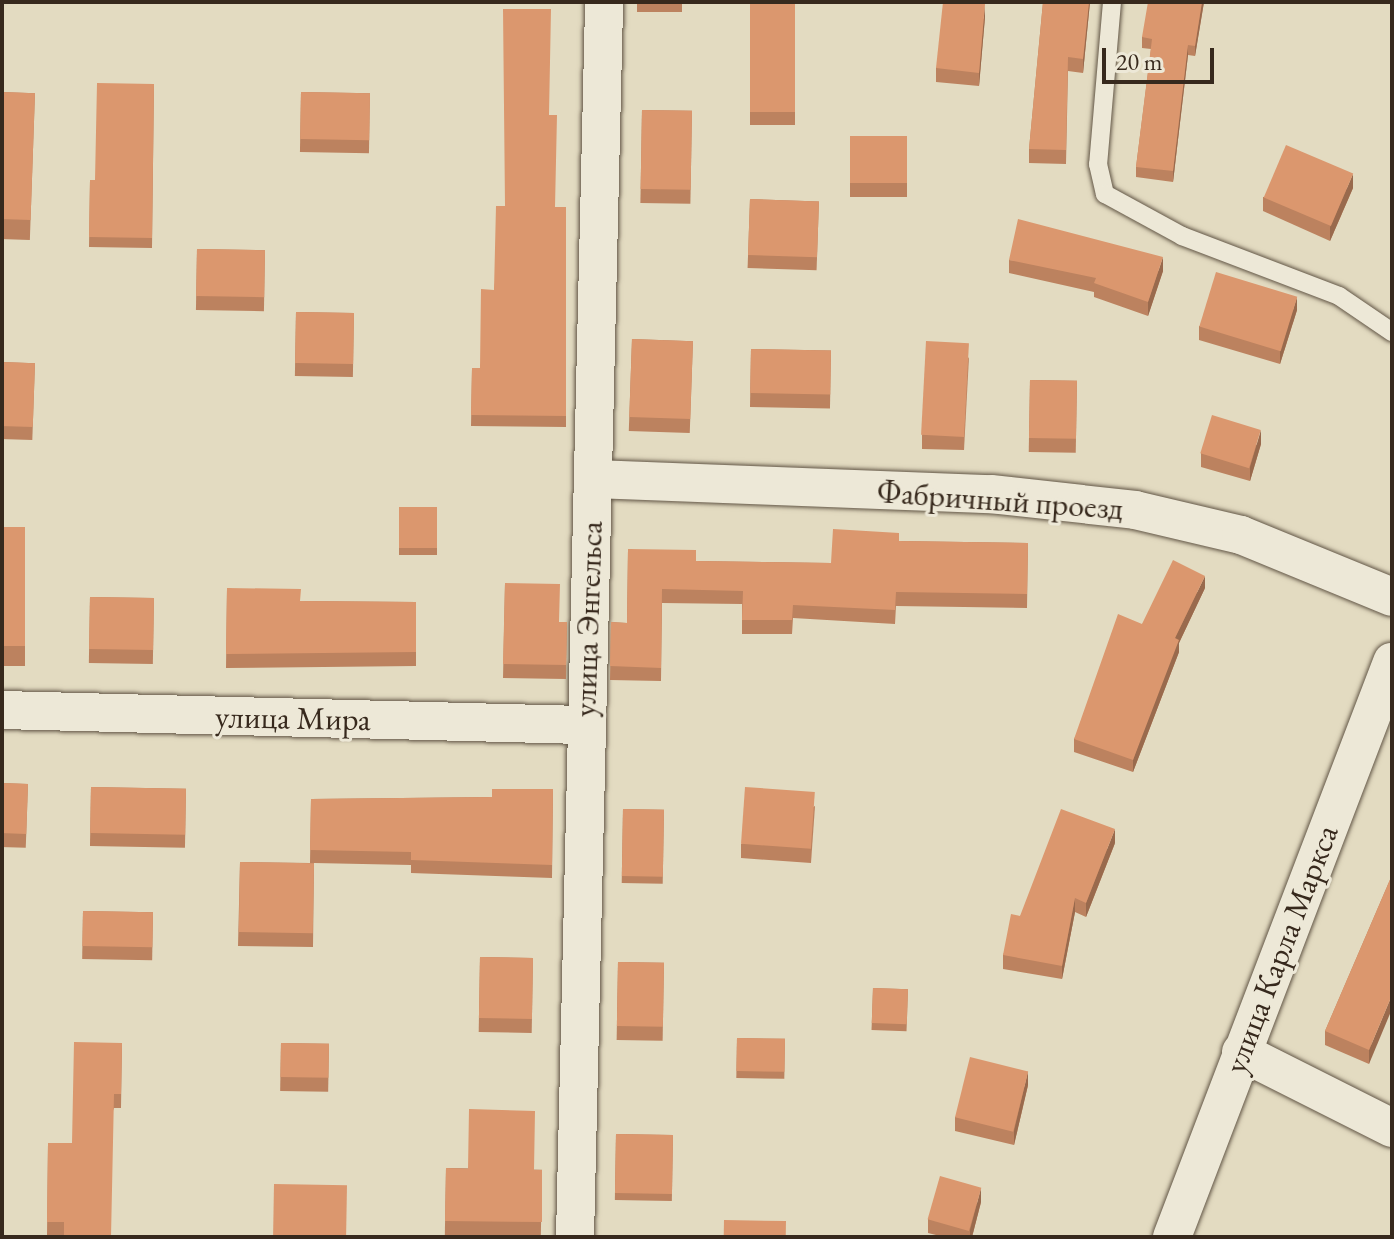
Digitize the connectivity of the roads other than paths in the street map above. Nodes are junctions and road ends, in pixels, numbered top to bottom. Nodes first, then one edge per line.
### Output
1 (604, 2) edge
2 (1112, 2) edge
3 (1392, 332) edge
4 (594, 479) junction
5 (1392, 597) edge
6 (1392, 662) edge
7 (2, 710) edge
8 (584, 725) junction
9 (1241, 1052) junction
10 (1392, 1128) edge
11 (575, 1237) edge
12 (1172, 1237) edge

1 - 4 street, улица Энгельса
2 - 3 lane
4 - 5 street, Фабричный проезд
4 - 8 street, улица Энгельса
6 - 9 street, улица Карла Маркса
7 - 8 street, улица Мира
8 - 11 street, улица Энгельса
9 - 10 street
9 - 12 street, улица Карла Маркса

